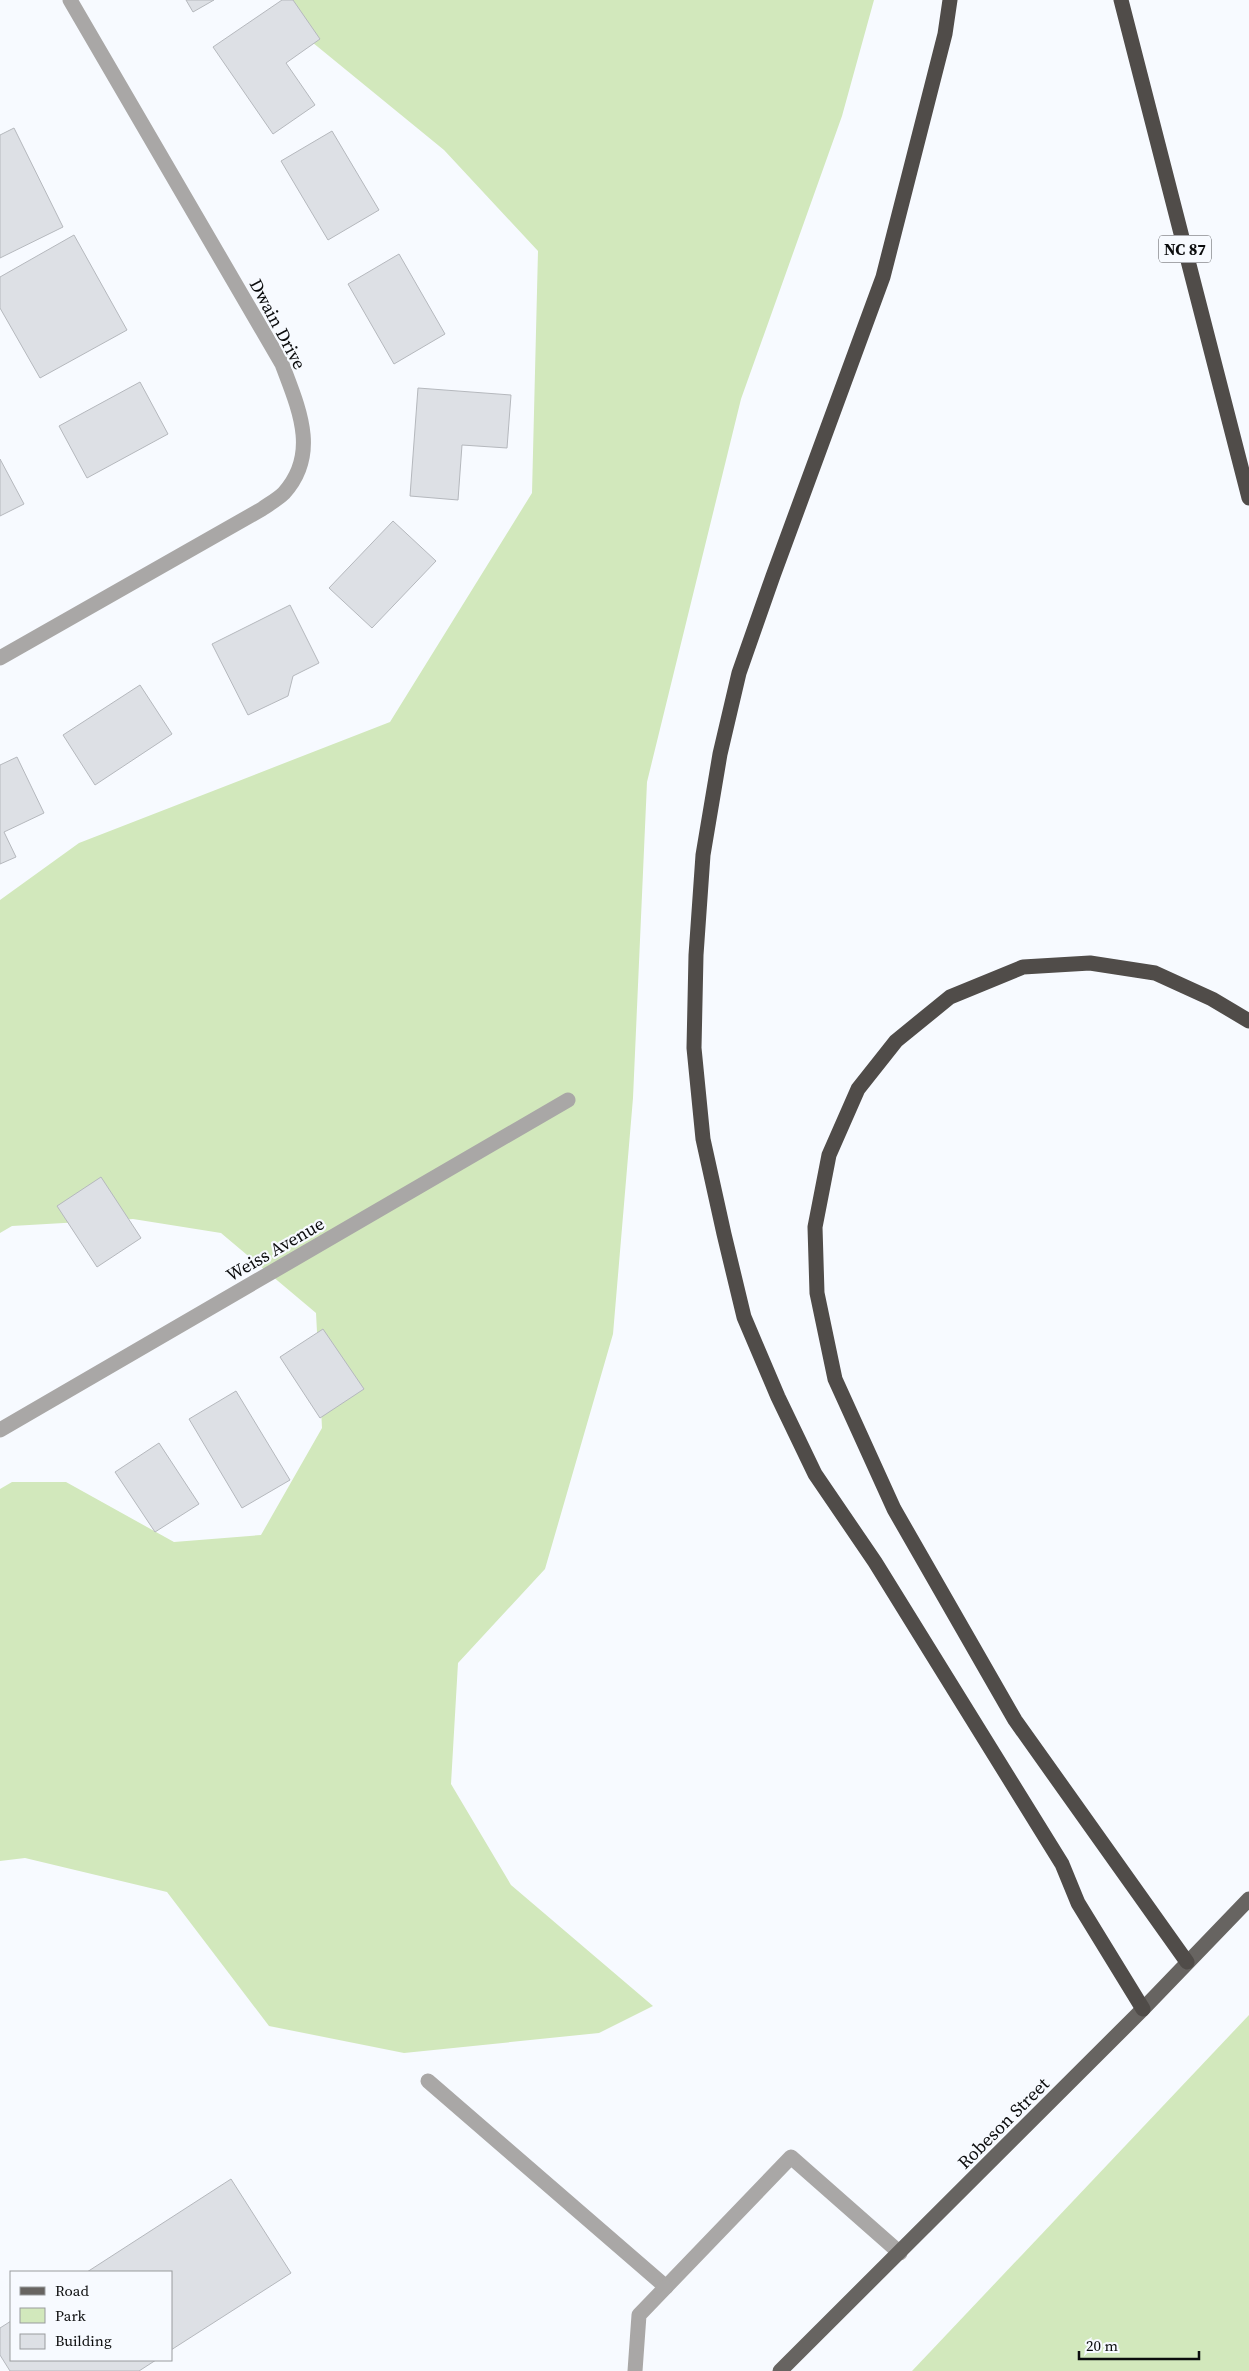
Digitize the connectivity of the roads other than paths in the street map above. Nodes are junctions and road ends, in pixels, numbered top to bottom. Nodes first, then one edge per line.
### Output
1 (70, 0) edge
2 (950, 0) edge
3 (1122, 0) edge
4 (1249, 498) edge
5 (0, 658) edge
6 (1249, 1021) edge
7 (568, 1100) dead end
8 (0, 1430) edge
9 (1249, 1899) edge
10 (1187, 1962) junction
11 (1143, 2009) junction
12 (428, 2081) dead end
13 (900, 2254) junction
14 (666, 2287) junction
15 (635, 2371) edge
16 (780, 2371) edge

1 - 5 street, Dwain Drive
2 - 11 highway
3 - 4 highway, NC 87
6 - 10 highway
7 - 8 street, Weiss Avenue
9 - 10 main road, Robeson Street
10 - 11 main road, Robeson Street
11 - 13 main road, Robeson Street
12 - 14 street
13 - 14 street
13 - 16 main road, Robeson Street
14 - 15 street

